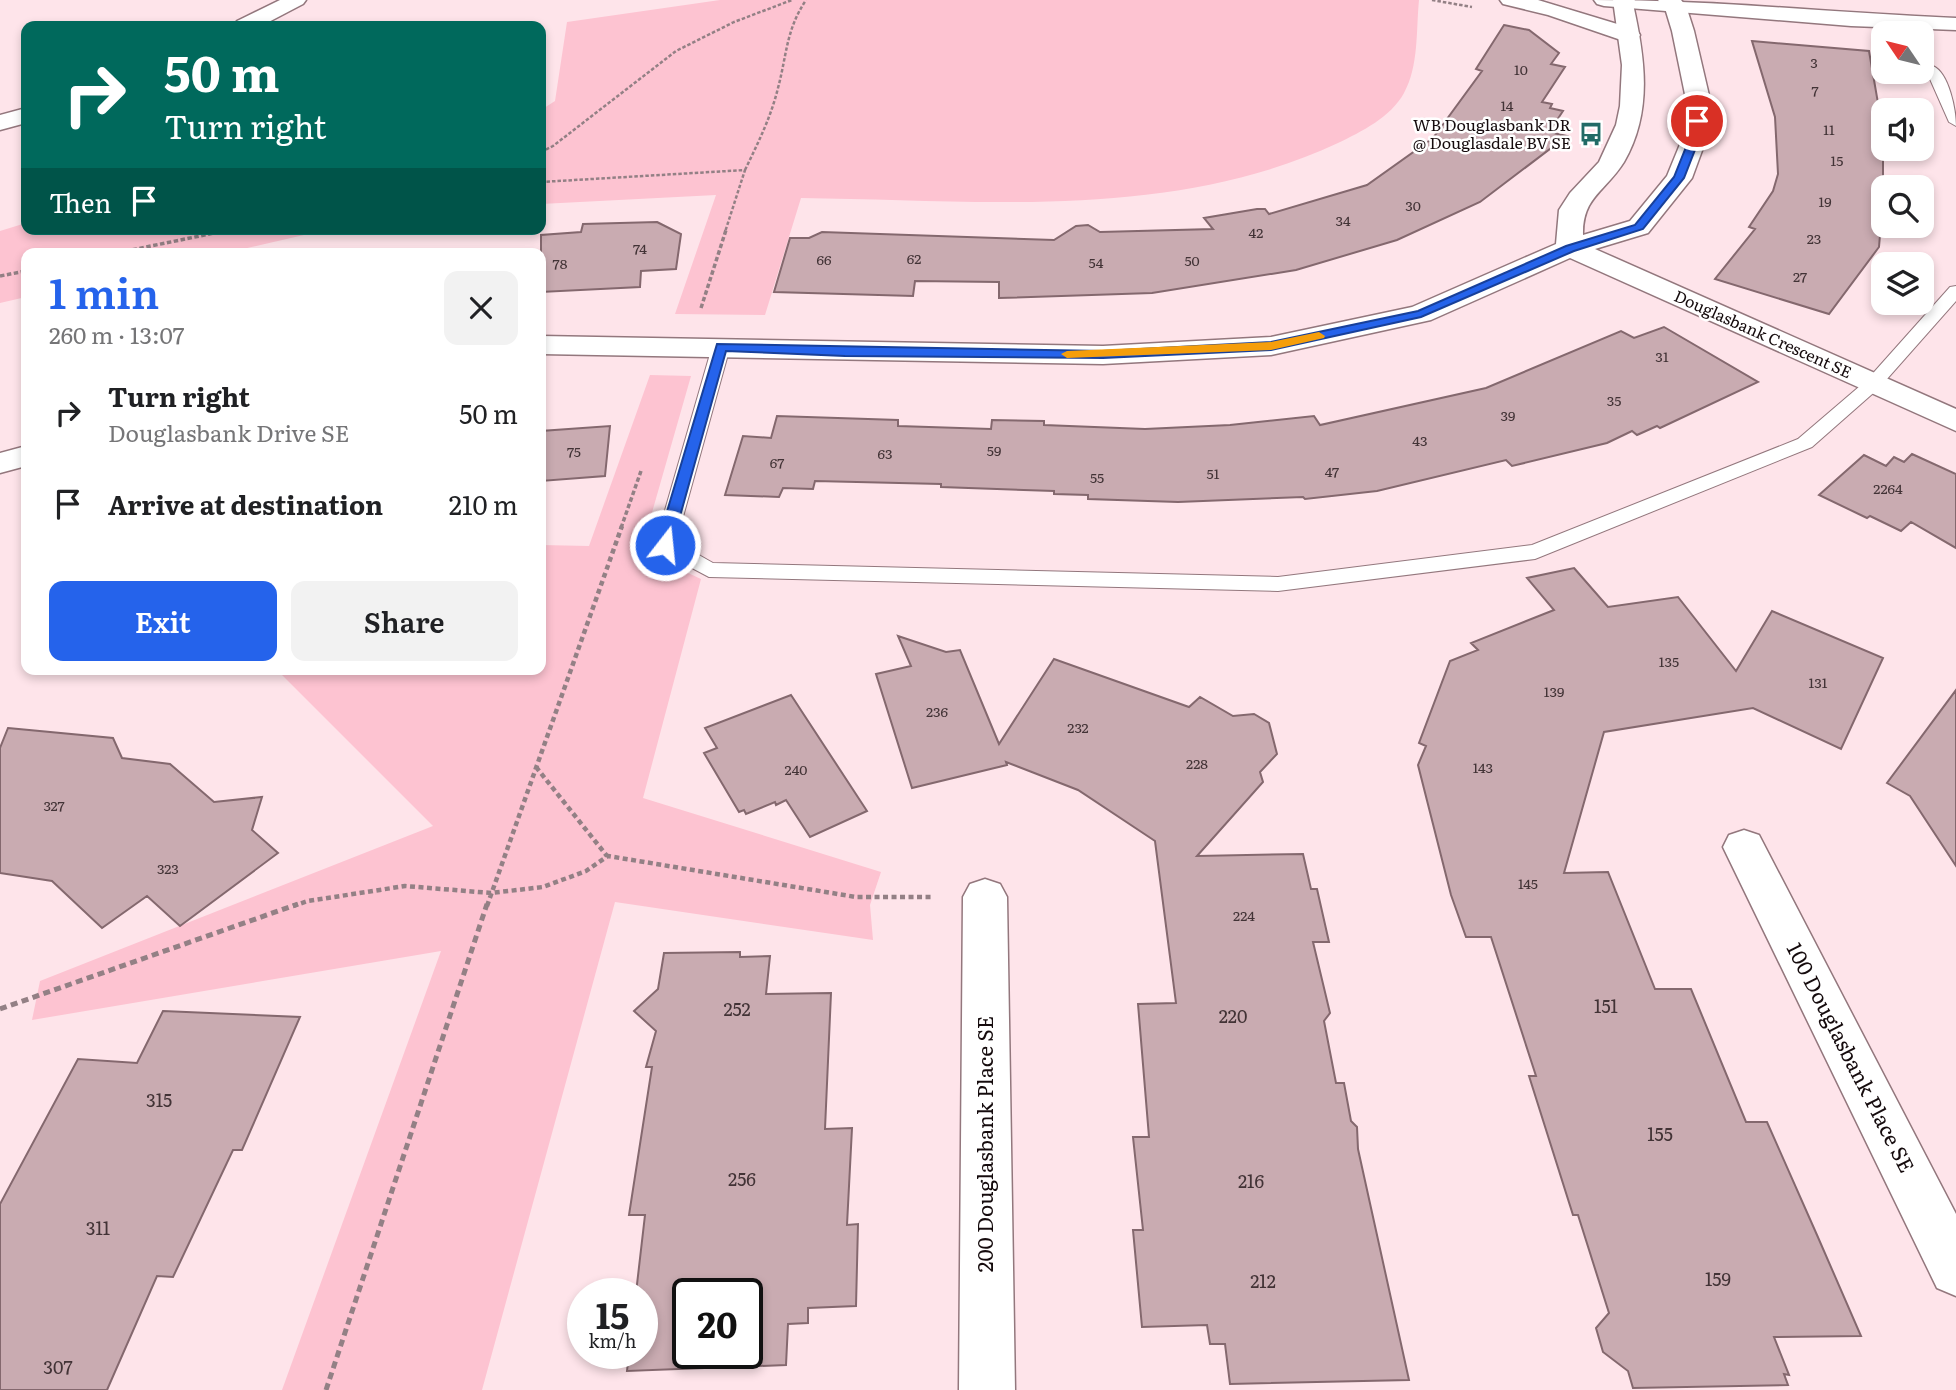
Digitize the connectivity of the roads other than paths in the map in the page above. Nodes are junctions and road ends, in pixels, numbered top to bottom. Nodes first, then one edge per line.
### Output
1 (296, 0) edge
2 (1510, 0) edge
3 (1617, 1) edge
4 (1672, 3) edge
5 (255, 21) edge
6 (1956, 24) edge
7 (1629, 36) junction
8 (1934, 71) dead end
9 (21, 117) edge
10 (1956, 122) edge
11 (0, 123) edge
12 (1570, 248) junction
13 (1956, 291) edge
14 (546, 345) edge
15 (721, 347) junction
16 (1874, 384) junction
17 (1956, 421) edge
18 (21, 457) edge
19 (0, 463) edge
20 (1744, 848) dead end
21 (985, 897) road end
22 (1956, 1269) edge
23 (986, 1390) edge

1 - 5 street
2 - 7 street
3 - 4 street
3 - 7 street
4 - 6 street
4 - 12 street
7 - 12 street
8 - 10 lane
9 - 11 street
12 - 15 street
12 - 16 street, Douglasbank Crescent SE
13 - 16 lane
14 - 15 street
15 - 16 lane
16 - 17 street, Douglasbank Crescent SE
18 - 19 street
20 - 22 street, 100 Douglasbank Place SE
21 - 23 street, 200 Douglasbank Place SE

